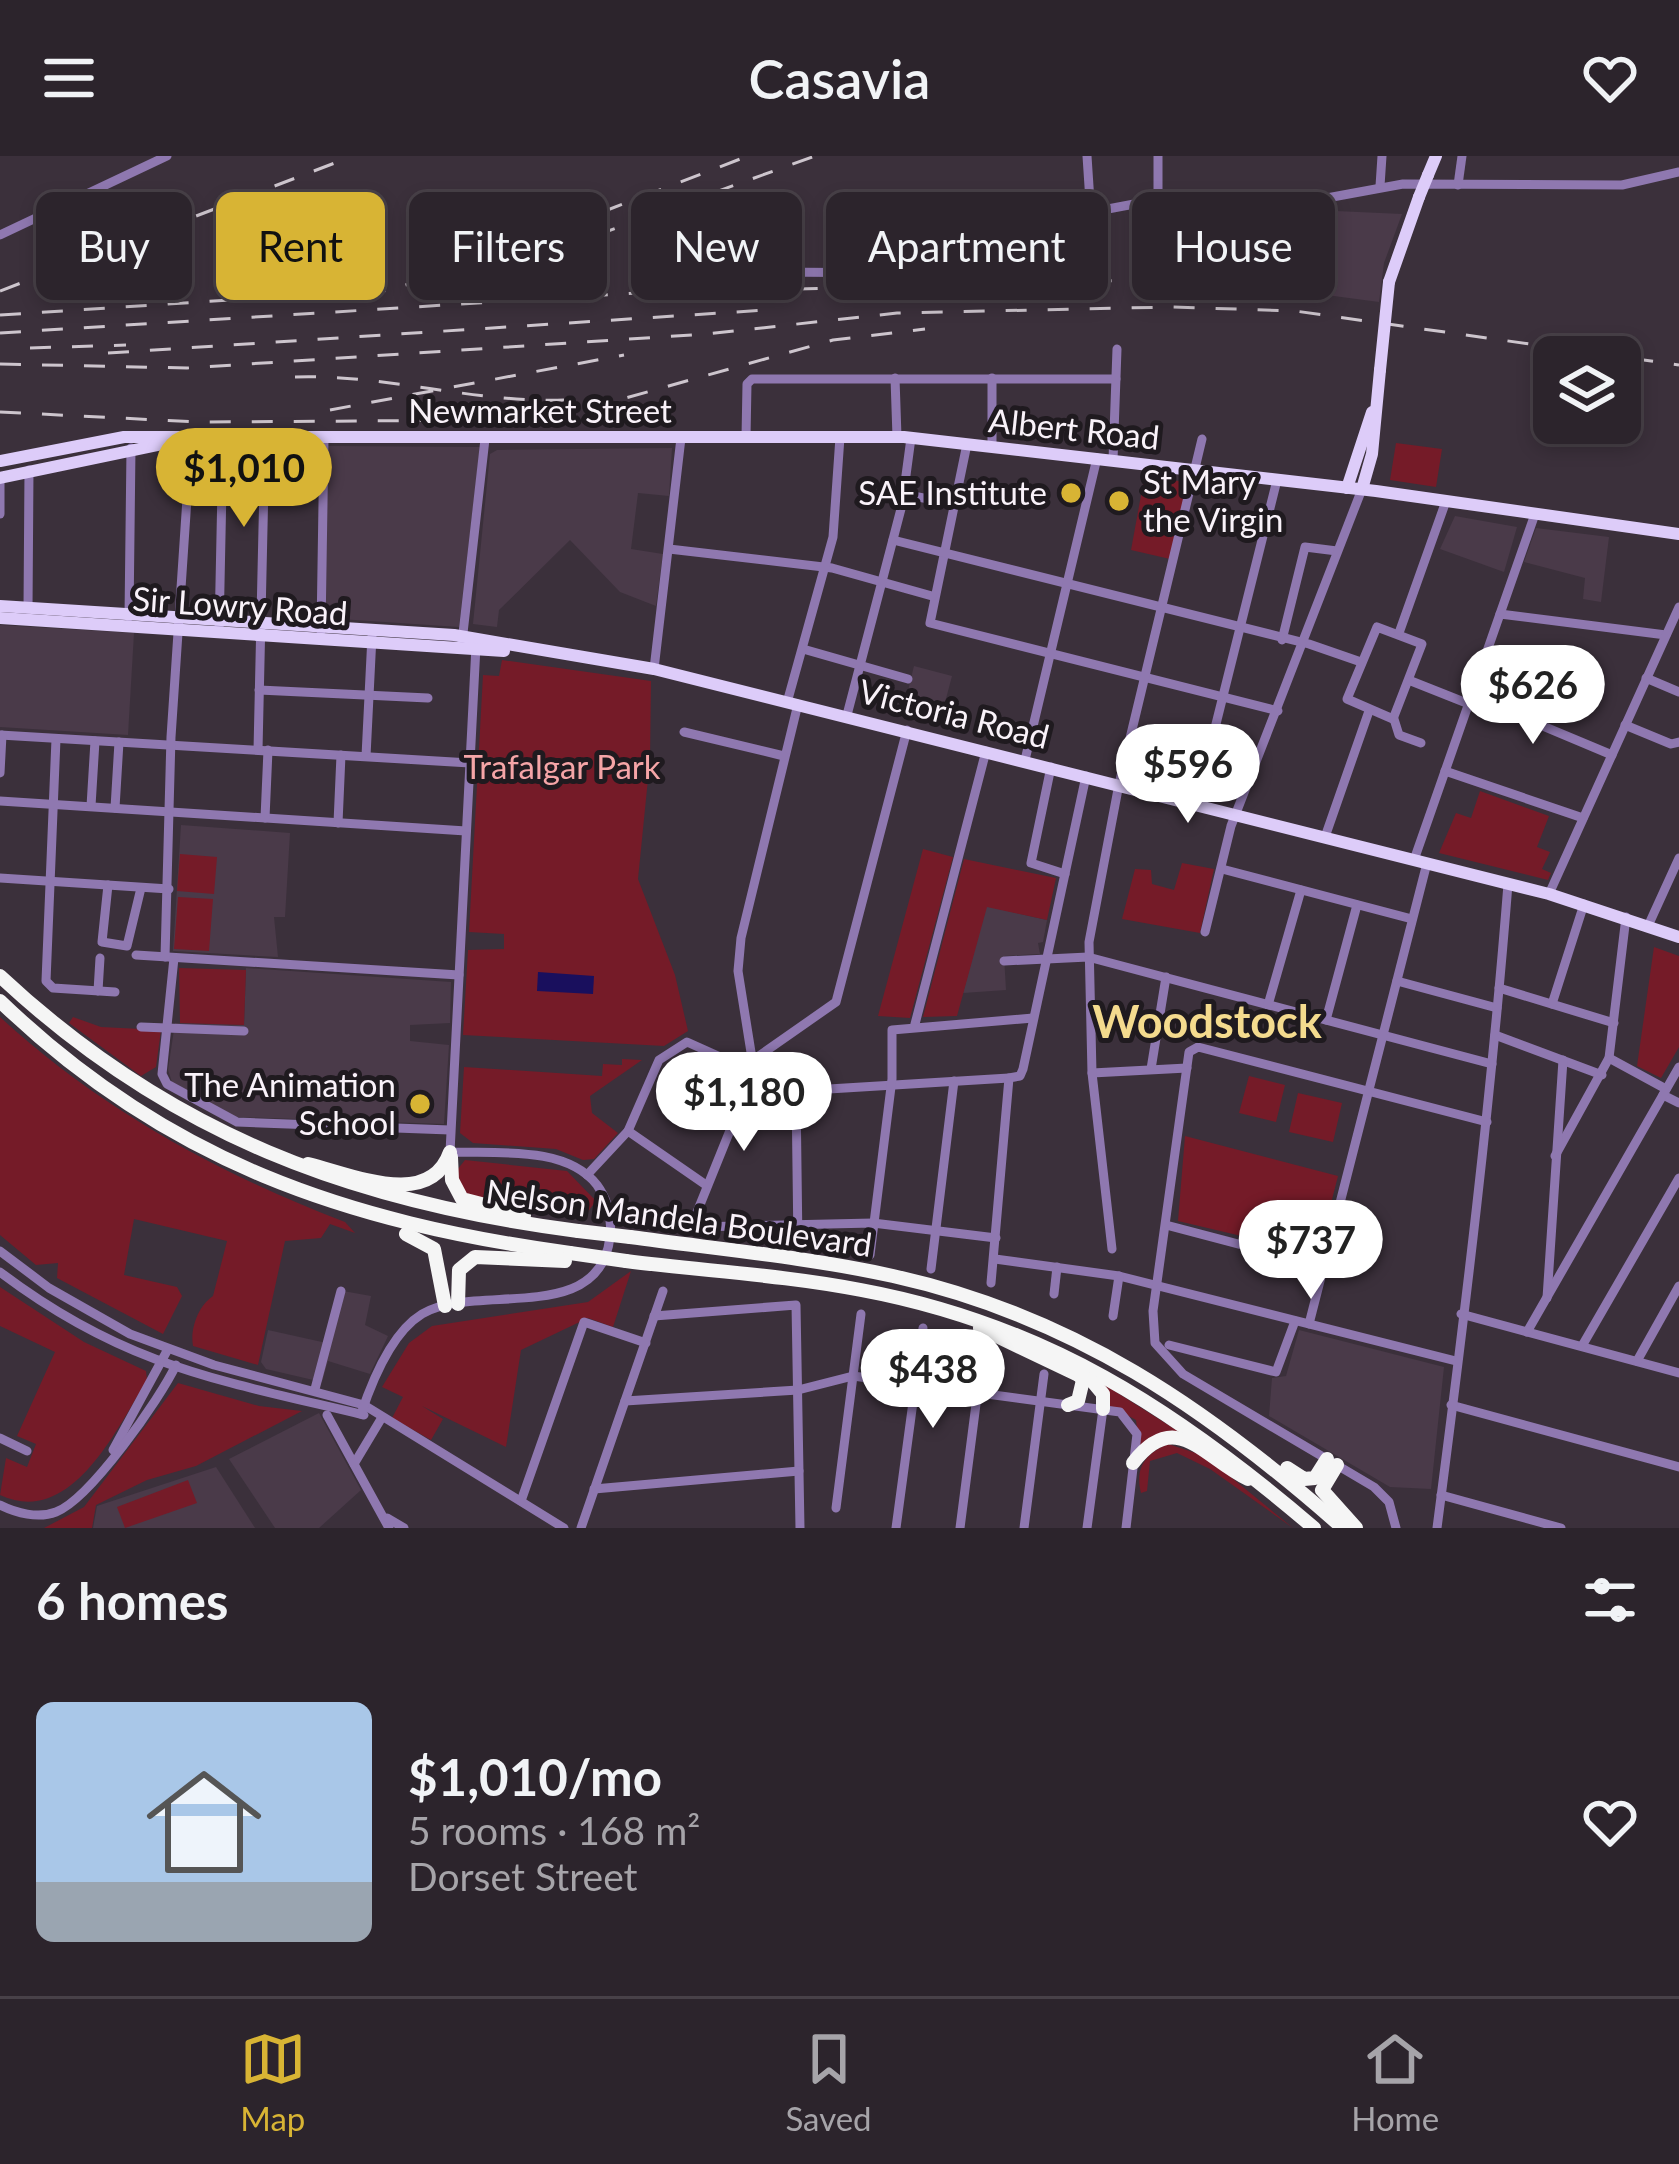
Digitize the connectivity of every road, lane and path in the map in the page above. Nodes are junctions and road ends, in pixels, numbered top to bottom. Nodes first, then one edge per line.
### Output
1 (167, 156) edge
2 (1087, 156) edge
3 (1158, 156) edge
4 (1382, 156) edge
5 (1436, 156) edge
6 (1462, 156) edge
7 (1679, 172) edge
8 (1458, 185) junction
9 (1379, 187) junction
10 (1090, 192) edge
11 (1158, 192) edge
12 (1335, 196) edge
13 (0, 236) edge
14 (1117, 349) dead end
15 (895, 378) junction
16 (992, 379) junction
17 (1116, 379) junction
18 (746, 437) junction
19 (840, 437) junction
20 (681, 438) junction
21 (904, 438) junction
22 (190, 439) junction
23 (223, 439) junction
24 (266, 439) junction
25 (324, 439) junction
26 (485, 439) junction
27 (1202, 439) dead end
28 (967, 444) junction
29 (992, 447) junction
30 (131, 448) junction
31 (1097, 458) junction
32 (1113, 460) junction
33 (0, 461) edge
34 (29, 470) junction
35 (1198, 470) junction
36 (0, 478) edge
37 (1277, 480) junction
38 (1354, 488) junction
39 (902, 494) junction
40 (1446, 501) junction
41 (954, 504) junction
42 (0, 514) edge
43 (1535, 514) junction
44 (1679, 534) edge
45 (893, 540) junction
46 (669, 549) junction
47 (1337, 551) junction
48 (943, 555) junction
49 (826, 567) junction
50 (883, 582) junction
51 (1066, 585) junction
52 (932, 596) junction
53 (0, 606) edge
54 (1679, 607) edge
55 (1163, 610) junction
56 (28, 614) junction
57 (1500, 614) junction
58 (0, 618) edge
59 (129, 620) junction
60 (178, 623) junction
61 (219, 626) junction
62 (260, 628) junction
63 (1240, 630) junction
64 (321, 632) junction
65 (1399, 633) junction
66 (1666, 634) junction
67 (372, 635) junction
68 (1282, 640) junction
69 (469, 643) junction
70 (1303, 644) junction
71 (802, 650) junction
72 (1050, 654) junction
73 (1361, 662) junction
74 (860, 666) junction
75 (654, 668) junction
76 (1145, 678) junction
77 (1646, 678) junction
78 (908, 679) dead end
79 (1411, 681) junction
80 (259, 689) junction
81 (1679, 692) edge
82 (369, 696) junction
83 (428, 698) dead end
84 (1222, 698) junction
85 (793, 700) junction
86 (1470, 700) junction
87 (1278, 711) junction
88 (1369, 711) junction
89 (847, 715) junction
90 (1394, 719) junction
91 (1625, 725) junction
92 (907, 730) junction
93 (684, 732) dead end
94 (1, 735) edge
95 (56, 739) junction
96 (95, 741) junction
97 (119, 742) junction
98 (1679, 742) edge
99 (1421, 743) dead end
100 (172, 745) junction
101 (263, 750) junction
102 (986, 750) junction
103 (341, 755) junction
104 (1612, 755) junction
105 (366, 756) junction
106 (784, 756) junction
107 (1025, 760) junction
108 (470, 763) junction
109 (1051, 767) junction
110 (1445, 771) junction
111 (0, 773) edge
112 (1086, 776) junction
113 (1119, 784) junction
114 (0, 801) edge
115 (52, 804) junction
116 (1196, 804) junction
117 (91, 806) junction
118 (115, 808) junction
119 (172, 812) junction
120 (1238, 815) junction
121 (265, 818) junction
122 (1583, 818) junction
123 (338, 823) junction
124 (466, 831) junction
125 (1325, 837) junction
126 (1679, 858) edge
127 (1421, 861) junction
128 (1222, 869) junction
129 (1064, 874) junction
130 (0, 878) edge
131 (48, 881) junction
132 (1508, 884) junction
133 (108, 885) junction
134 (141, 887) junction
135 (169, 889) junction
136 (1301, 890) junction
137 (1550, 894) junction
138 (1584, 904) junction
139 (1358, 905) junction
140 (1626, 917) junction
141 (1412, 919) junction
142 (1648, 926) junction
143 (1205, 932) dead end
144 (1679, 937) edge
145 (136, 956) dead end
146 (1088, 957) junction
147 (100, 958) dead end
148 (169, 958) junction
149 (1046, 958) junction
150 (1004, 961) dead end
151 (459, 975) junction
152 (0, 976) edge
153 (1166, 976) junction
154 (1397, 981) junction
155 (1499, 988) junction
156 (98, 991) junction
157 (115, 992) dead end
158 (0, 1001) edge
159 (1552, 1004) junction
160 (1268, 1005) junction
161 (1497, 1008) junction
162 (1034, 1018) junction
163 (1326, 1020) junction
164 (1614, 1023) junction
165 (915, 1024) junction
166 (140, 1027) dead end
167 (169, 1028) junction
168 (244, 1031) dead end
169 (1495, 1035) junction
170 (1383, 1036) junction
171 (756, 1058) junction
172 (1610, 1058) junction
173 (1563, 1060) junction
174 (1492, 1064) junction
175 (1679, 1066) edge
176 (1186, 1068) junction
177 (1151, 1070) junction
178 (754, 1071) junction
179 (1092, 1073) junction
180 (1602, 1075) junction
181 (1009, 1078) junction
182 (954, 1081) junction
183 (891, 1085) junction
184 (796, 1091) junction
185 (1368, 1092) junction
186 (1664, 1092) junction
187 (1679, 1103) edge
188 (1487, 1122) junction
189 (450, 1130) junction
190 (628, 1131) junction
191 (240, 1142) junction
192 (450, 1152) junction
193 (1555, 1156) junction
194 (587, 1175) junction
195 (1679, 1178) edge
196 (706, 1185) junction
197 (293, 1189) junction
198 (797, 1221) junction
199 (873, 1222) junction
200 (1166, 1225) junction
201 (579, 1228) junction
202 (935, 1231) junction
203 (996, 1238) junction
204 (798, 1246) dead end
205 (1112, 1249) dead end
206 (0, 1251) edge
207 (870, 1255) dead end
208 (570, 1257) junction
209 (995, 1259) junction
210 (1322, 1266) junction
211 (1057, 1267) junction
212 (931, 1269) dead end
213 (0, 1272) edge
214 (1119, 1276) junction
215 (991, 1283) dead end
216 (1157, 1286) junction
217 (1679, 1286) edge
218 (341, 1291) dead end
219 (663, 1291) dead end
220 (1054, 1294) dead end
221 (1546, 1298) junction
222 (451, 1305) junction
223 (958, 1313) junction
224 (861, 1314) dead end
225 (1461, 1314) junction
226 (654, 1316) junction
227 (1113, 1316) dead end
228 (1294, 1321) junction
229 (1309, 1324) junction
230 (923, 1328) dead end
231 (1527, 1332) junction
232 (646, 1343) junction
233 (1168, 1345) dead end
234 (1582, 1346) junction
235 (168, 1349) junction
236 (983, 1350) dead end
237 (181, 1354) junction
238 (1456, 1361) junction
239 (1637, 1361) junction
240 (161, 1365) junction
241 (174, 1369) junction
242 (1679, 1373) edge
243 (1044, 1374) dead end
244 (1078, 1374) junction
245 (853, 1376) junction
246 (916, 1384) junction
247 (1168, 1389) junction
248 (315, 1390) junction
249 (798, 1390) junction
250 (977, 1393) junction
251 (625, 1401) junction
252 (1040, 1402) junction
253 (1451, 1405) junction
254 (1068, 1406) junction
255 (1103, 1409) junction
256 (363, 1410) junction
257 (326, 1415) dead end
258 (381, 1419) junction
259 (0, 1438) edge
260 (27, 1451) dead end
261 (111, 1455) junction
262 (1332, 1462) junction
263 (1133, 1463) junction
264 (353, 1464) junction
265 (1679, 1467) edge
266 (799, 1472) junction
267 (1264, 1485) junction
268 (594, 1489) junction
269 (1441, 1495) junction
270 (521, 1501) junction
271 (0, 1505) edge
272 (836, 1508) dead end
273 (27, 1514) junction
274 (382, 1515) junction
275 (25, 1528) edge
276 (389, 1528) edge
277 (404, 1528) edge
278 (564, 1528) edge
279 (581, 1528) edge
280 (800, 1528) edge
281 (896, 1528) edge
282 (960, 1528) edge
283 (1024, 1528) edge
284 (1087, 1528) edge
285 (1126, 1528) edge
286 (1314, 1528) edge
287 (1343, 1528) edge
288 (1357, 1528) edge
289 (1396, 1528) edge
290 (1437, 1528) edge
291 (1561, 1528) edge

1 - 13 street
2 - 10 street
3 - 11 street
4 - 9 street
5 - 38 main road, bridge
6 - 8 street
7 - 8 street
8 - 9 street
9 - 12 street
14 - 17 street
15 - 16 street
15 - 18 street
15 - 21 street
16 - 17 street
16 - 29 street
17 - 32 street
18 - 19 main road, Albert Road
18 - 20 main road, Newmarket Street
19 - 21 main road, Albert Road
19 - 49 street
20 - 26 main road, Newmarket Street
20 - 46 street
21 - 28 main road, Albert Road
21 - 39 street
22 - 23 main road, Newmarket Street
22 - 30 main road, Newmarket Street
22 - 33 main road, Newmarket Street
22 - 60 street
23 - 24 main road, Newmarket Street
23 - 61 street
24 - 25 main road, Newmarket Street
24 - 62 street
25 - 26 main road, Newmarket Street
25 - 64 street
26 - 69 street
27 - 35 street
28 - 29 main road, Albert Road
28 - 41 street
29 - 31 main road, Albert Road
30 - 34 main road, Newmarket Street
30 - 59 street
31 - 32 main road, Albert Road
31 - 51 street
32 - 35 main road, Albert Road
34 - 36 main road, Newmarket Street
34 - 56 street
35 - 37 main road, Albert Road
35 - 55 street
36 - 42 street
37 - 38 main road, Albert Road
37 - 63 street
38 - 40 main road, Albert Road
38 - 47 street
39 - 41 street
39 - 45 street
40 - 43 main road, Albert Road
40 - 65 street
41 - 48 street
43 - 44 main road, Albert Road
43 - 57 street
45 - 48 street
45 - 50 street
46 - 49 street
46 - 75 street
47 - 68 street
47 - 70 street
48 - 51 street
48 - 52 street
49 - 50 street
49 - 71 street
50 - 52 street
50 - 74 street
51 - 55 street
51 - 72 street
52 - 72 street
53 - 56 main road, Sir Lowry Road
54 - 66 street
55 - 63 street
55 - 76 street
56 - 58 main road, Sir Lowry Road
56 - 59 main road, Sir Lowry Road
57 - 66 street
57 - 86 street
59 - 60 main road, Sir Lowry Road
60 - 61 main road, Sir Lowry Road
60 - 100 street
61 - 62 main road, Sir Lowry Road
62 - 64 main road, Sir Lowry Road
62 - 80 street
63 - 68 street
63 - 84 street
64 - 67 main road, Sir Lowry Road
65 - 73 street
65 - 79 street
66 - 77 street
67 - 69 main road, Sir Lowry Road
67 - 82 street
68 - 70 street
69 - 75 main road, Victoria Road
69 - 108 street
70 - 73 street
70 - 87 street
71 - 74 street
71 - 85 street
72 - 76 street
72 - 107 street
73 - 88 street
74 - 78 street
74 - 89 street
75 - 85 main road, Victoria Road
76 - 84 street
76 - 113 street
77 - 81 street
77 - 91 street
79 - 86 street
79 - 90 street
80 - 82 street
80 - 101 street
82 - 83 street
82 - 105 street
84 - 87 street
84 - 116 street
85 - 89 main road, Victoria Road
85 - 106 street
86 - 104 street
86 - 110 street
87 - 120 street
88 - 90 street
88 - 125 street
89 - 92 main road, Victoria Road
90 - 99 street
91 - 98 street
91 - 104 street
92 - 102 main road, Victoria Road
92 - 171 street
93 - 106 street
94 - 95 street
94 - 111 street
95 - 96 street
95 - 115 street
96 - 97 street
96 - 117 street
97 - 100 street
97 - 118 street
100 - 101 street
100 - 119 street
101 - 103 street
101 - 121 street
102 - 107 main road, Victoria Road
102 - 165 street
103 - 105 street
103 - 123 street
104 - 122 street
105 - 108 street
106 - 171 street
107 - 109 main road, Victoria Road
108 - 124 street
109 - 112 main road, Victoria Road
109 - 129 street
110 - 122 street
110 - 127 street
112 - 113 main road, Victoria Road
112 - 129 street
113 - 116 main road, Victoria Road
113 - 146 street
114 - 115 street
115 - 117 street
115 - 131 street
116 - 120 main road, Victoria Road
117 - 118 street
118 - 119 street
119 - 121 street
119 - 135 street
120 - 125 main road, Victoria Road
120 - 128 street
121 - 123 street
122 - 137 street
123 - 124 street
124 - 151 street
125 - 127 main road, Victoria Road
126 - 142 street
127 - 132 main road, Victoria Road
127 - 141 street
128 - 136 street
128 - 143 street
129 - 149 street
130 - 131 street
131 - 133 street
131 - 156 street
132 - 137 main road, Victoria Road
132 - 155 street
133 - 134 street
133 - 134 street
134 - 135 street
135 - 148 street
136 - 139 street
136 - 160 street
137 - 138 main road, Victoria Road
138 - 140 main road, Victoria Road
138 - 159 street
139 - 141 street
139 - 163 street
140 - 142 main road, Victoria Road
140 - 164 street
141 - 154 street
142 - 144 main road, Victoria Road
145 - 148 street
146 - 149 street
146 - 153 street
146 - 179 street
147 - 156 street
148 - 151 street
148 - 167 street
149 - 150 street
149 - 162 street
151 - 189 street
152 - 191 highway, Nelson Mandela Boulevard
153 - 160 street
153 - 177 street
154 - 161 street
154 - 170 street
155 - 159 street
155 - 161 street
156 - 157 street
158 - 197 highway, Nelson Mandela Boulevard
159 - 164 street
160 - 163 street
161 - 169 street
162 - 165 street
162 - 181 street
163 - 170 street
164 - 172 street
165 - 183 street
166 - 167 street
167 - 168 street
167 - 189 street
169 - 173 street
169 - 174 street
170 - 174 street
170 - 185 street
171 - 178 street
172 - 180 street
172 - 186 street
173 - 180 street
173 - 193 street
174 - 188 street
175 - 186 street
176 - 177 street
176 - 185 street
176 - 200 street
177 - 179 street
178 - 184 street
178 - 190 street
178 - 196 street
179 - 205 street
180 - 193 street
181 - 182 street
181 - 203 street
182 - 183 street
182 - 202 street
183 - 184 street
183 - 199 street
184 - 198 street
185 - 188 street
185 - 210 street
186 - 187 street
186 - 221 street
188 - 225 street
189 - 192 street
190 - 194 street
190 - 196 street
191 - 192 highway
191 - 201 highway, Nelson Mandela Boulevard
192 - 194 street
192 - 201 highway
193 - 221 street
194 - 222 street
195 - 234 street
196 - 198 street
197 - 208 highway, Nelson Mandela Boulevard
197 - 222 highway
198 - 199 street
198 - 204 street
199 - 202 street
199 - 207 street
200 - 210 street
200 - 216 street
201 - 247 highway, Nelson Mandela Boulevard, bridge
202 - 203 street
202 - 212 street
203 - 209 street
206 - 235 street
208 - 222 highway
208 - 223 highway, Nelson Mandela Boulevard, bridge
209 - 211 street
209 - 215 street
210 - 229 street
211 - 214 street
211 - 220 street
213 - 240 street
214 - 216 street
214 - 227 street
216 - 228 street
216 - 262 street
217 - 239 street
218 - 248 street
219 - 226 street
221 - 231 street
222 - 256 street
223 - 244 highway
223 - 267 highway, Nelson Mandela Boulevard
224 - 245 street
225 - 231 street
225 - 238 street
226 - 232 street
226 - 249 street
228 - 229 street
228 - 233 street
229 - 238 street
230 - 246 street
231 - 234 street
232 - 251 street
232 - 270 street
234 - 239 street
235 - 237 street
235 - 240 street
236 - 250 street
237 - 241 street
237 - 248 street
238 - 253 street
239 - 242 street
240 - 241 street
240 - 261 street
241 - 256 street
241 - 261 street
243 - 252 street
244 - 254 highway
244 - 255 highway
245 - 246 street
245 - 249 street
245 - 272 street
246 - 250 street
246 - 281 street
247 - 262 highway
247 - 287 highway, Nelson Mandela Boulevard
248 - 256 street
249 - 251 street
249 - 266 street
250 - 252 street
250 - 282 street
251 - 268 street
252 - 254 street
252 - 283 street
253 - 265 street
253 - 269 street
254 - 255 street
255 - 263 street
255 - 284 street
256 - 258 street
257 - 264 street
258 - 264 street
258 - 270 street
259 - 260 street
261 - 273 street
262 - 288 highway
262 - 289 street
263 - 267 highway
263 - 285 street
264 - 274 street
266 - 268 street
266 - 280 street
267 - 286 highway, Nelson Mandela Boulevard
268 - 279 street
269 - 290 street
269 - 291 street
270 - 278 street
271 - 273 street
273 - 275 street
274 - 276 street
274 - 277 street

